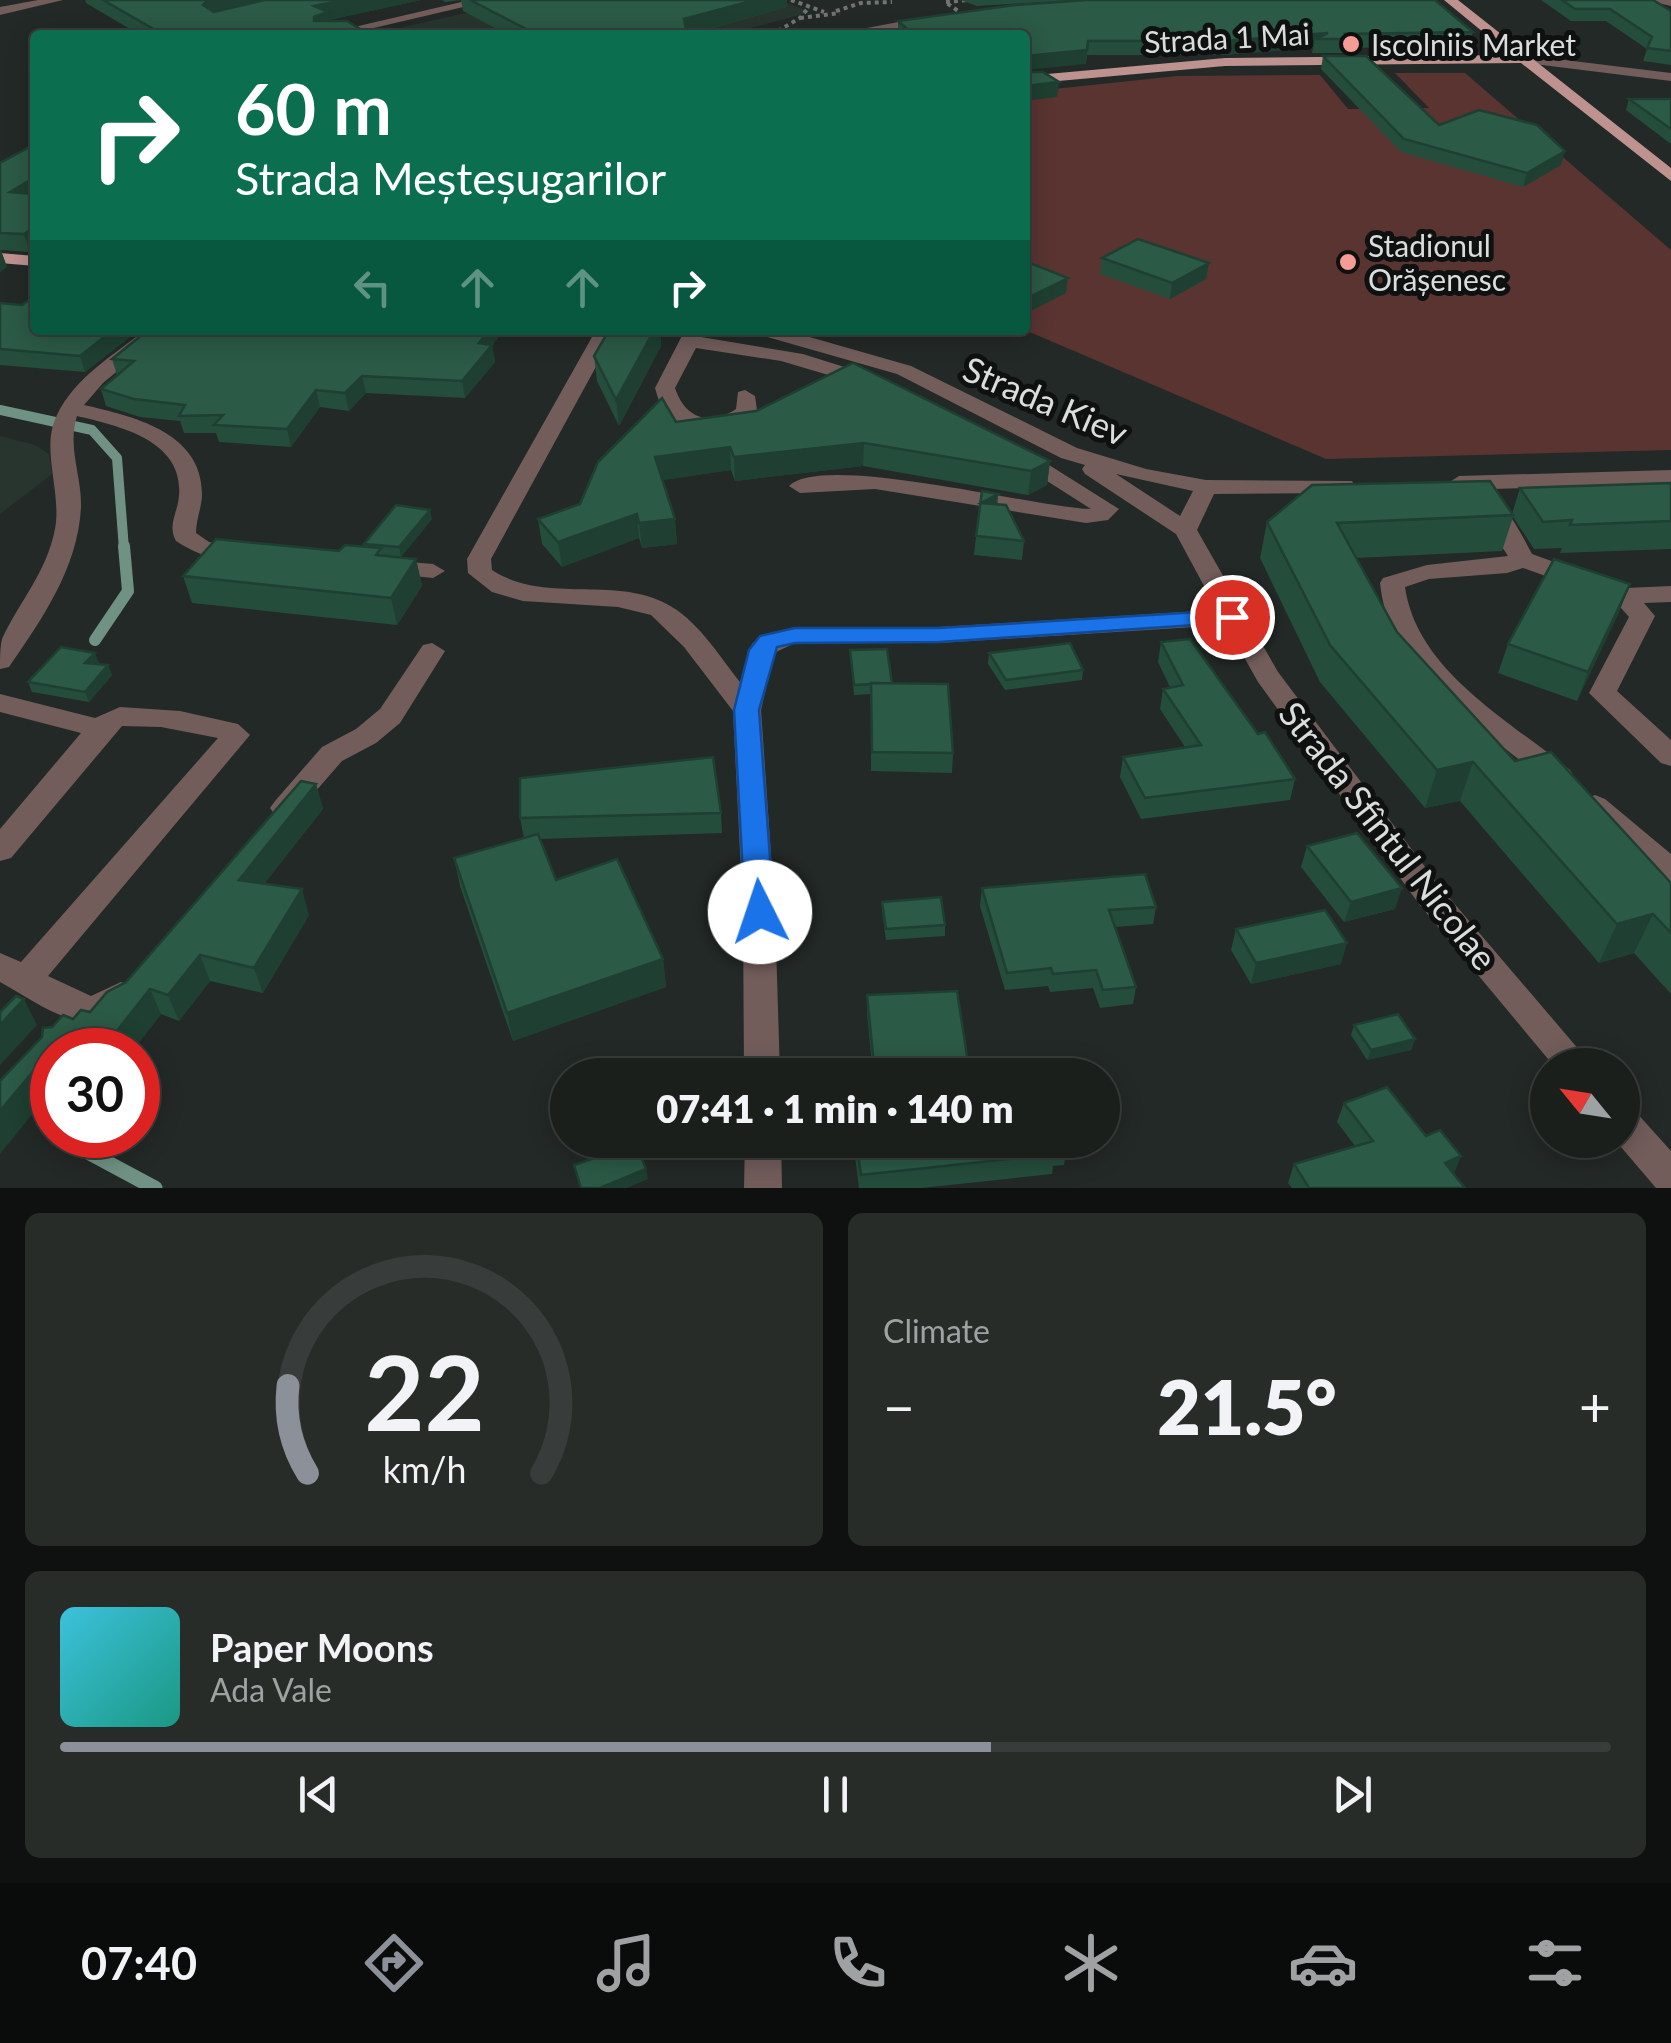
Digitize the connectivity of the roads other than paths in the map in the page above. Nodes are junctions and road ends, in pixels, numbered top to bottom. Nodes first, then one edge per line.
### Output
1 (57, 0) edge
2 (397, 0) edge
3 (487, 0) edge
4 (1450, 0) edge
5 (1651, 0) edge
6 (1671, 2) edge
7 (0, 11) edge
8 (427, 13) junction
9 (965, 16) edge
10 (374, 26) junction
11 (353, 30) edge
12 (380, 30) edge
13 (870, 30) edge
14 (1524, 59) junction
15 (1671, 77) edge
16 (1030, 80) edge
17 (1671, 176) edge
18 (0, 258) edge
19 (30, 261) edge
20 (151, 335) edge
21 (603, 335) edge
22 (782, 335) edge
23 (692, 336) edge
24 (892, 391) edge
25 (745, 396) dead end
26 (67, 418) junction
27 (996, 442) edge
28 (1069, 453) junction
29 (1671, 477) edge
30 (1469, 482) junction
31 (1429, 484) edge
32 (1369, 485) edge
33 (800, 486) dead end
34 (1206, 488) junction
35 (1185, 530) junction
36 (254, 554) edge
37 (1522, 559) junction
38 (354, 564) edge
39 (434, 571) dead end
40 (1671, 594) edge
41 (1624, 596) junction
42 (1232, 617) junction
43 (432, 651) dead end
44 (0, 661) edge
45 (0, 703) edge
46 (747, 710) junction
47 (100, 728) junction
48 (1671, 756) edge
49 (268, 828) edge
50 (0, 850) edge
51 (1671, 871) edge
52 (146, 970) edge
53 (13, 973) edge
54 (78, 1008) junction
55 (59, 1028) edge
56 (1560, 1048) edge
57 (762, 1058) edge
58 (1640, 1143) edge
59 (763, 1158) edge
60 (1671, 1178) edge
61 (762, 1188) edge

1 - 7 street
2 - 8 street
3 - 8 street
4 - 14 main road
5 - 6 street
8 - 10 street
9 - 13 street
10 - 11 street
10 - 12 street
14 - 15 street, Strada 1 Mai
14 - 16 main road, Strada 1 Mai
14 - 17 main road
18 - 19 main road
20 - 26 street
21 - 46 street
22 - 28 street, Strada Kiev
23 - 24 street
23 - 25 street
26 - 36 street
26 - 44 street
27 - 33 street
28 - 34 street, Strada Kiev
28 - 35 street
29 - 30 street
30 - 31 street
30 - 37 street
32 - 34 street, Strada Kiev
34 - 35 street
35 - 42 street, Strada Sfîntul Nicolae
37 - 41 street
37 - 51 street
38 - 39 street
40 - 41 street
41 - 48 street
42 - 46 street
42 - 56 street, Strada Sfîntul Nicolae
43 - 49 street
45 - 47 street
46 - 57 street
47 - 50 street
47 - 53 street
52 - 54 street
53 - 54 street
54 - 55 street
58 - 60 street
59 - 61 street

